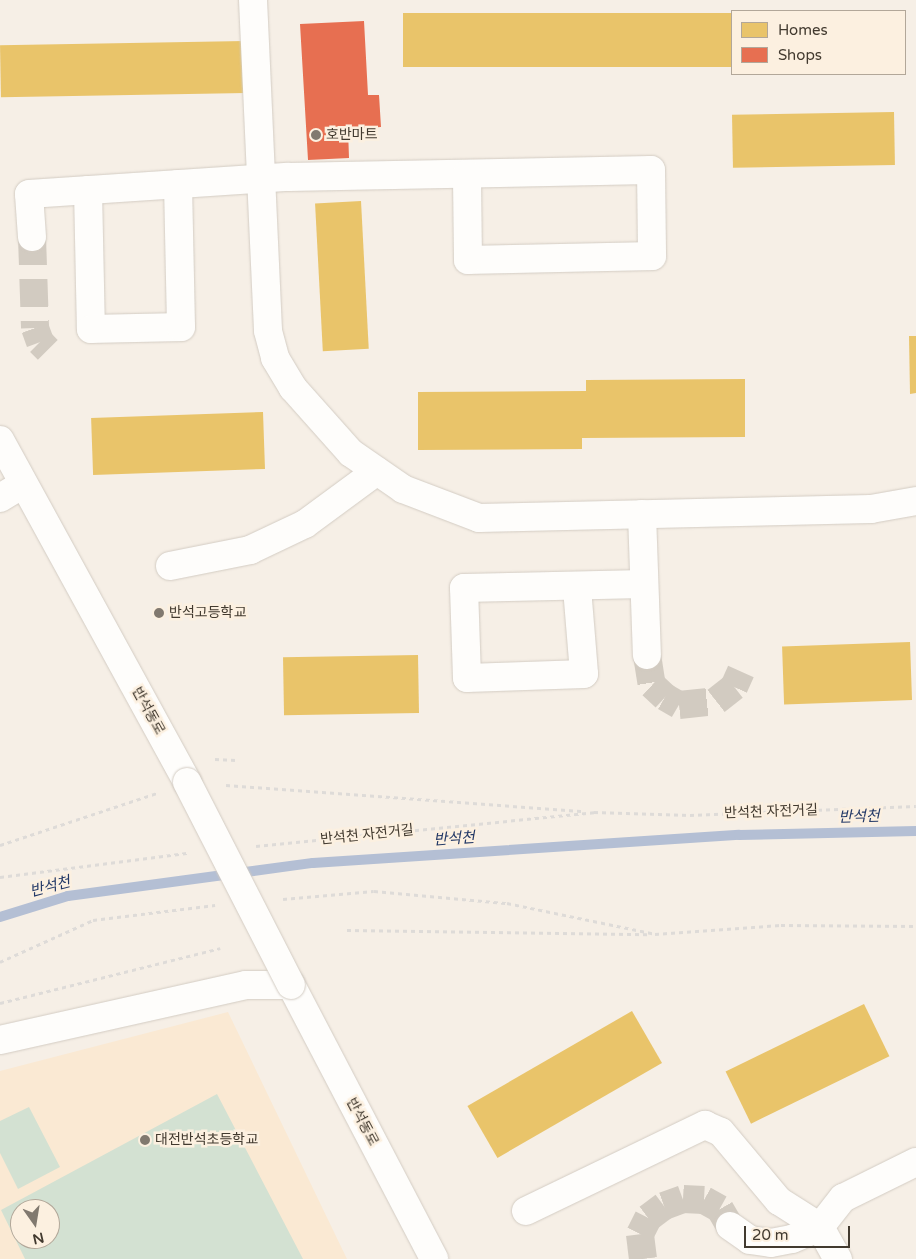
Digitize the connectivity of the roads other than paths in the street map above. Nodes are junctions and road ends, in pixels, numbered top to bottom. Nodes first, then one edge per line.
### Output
1 (253, 0) edge
2 (467, 174) junction
3 (261, 179) junction
4 (178, 184) junction
5 (88, 190) junction
6 (32, 238) tunnel mouth
7 (0, 440) edge
8 (377, 471) junction
9 (23, 484) junction
10 (0, 498) edge
11 (916, 501) edge
12 (642, 514) junction
13 (170, 566) dead end
14 (644, 584) junction
15 (577, 588) junction
16 (647, 654) tunnel mouth
17 (290, 985) junction
18 (0, 1040) edge
19 (916, 1162) edge
20 (526, 1211) dead end
21 (730, 1226) tunnel mouth
22 (820, 1227) junction
23 (434, 1259) edge
24 (838, 1259) edge

1 - 3 street
2 - 2 street
2 - 3 street
3 - 4 street
3 - 8 street
4 - 5 street
4 - 5 street
5 - 6 street
7 - 9 street, 반석동로
8 - 12 street
8 - 13 street
9 - 10 street
9 - 17 street, 반석동로, bridge
11 - 12 street
12 - 14 street
14 - 15 street
14 - 16 street
15 - 15 street
17 - 18 street
17 - 23 street, 반석동로
19 - 22 street
20 - 22 street
21 - 22 street
22 - 24 street

